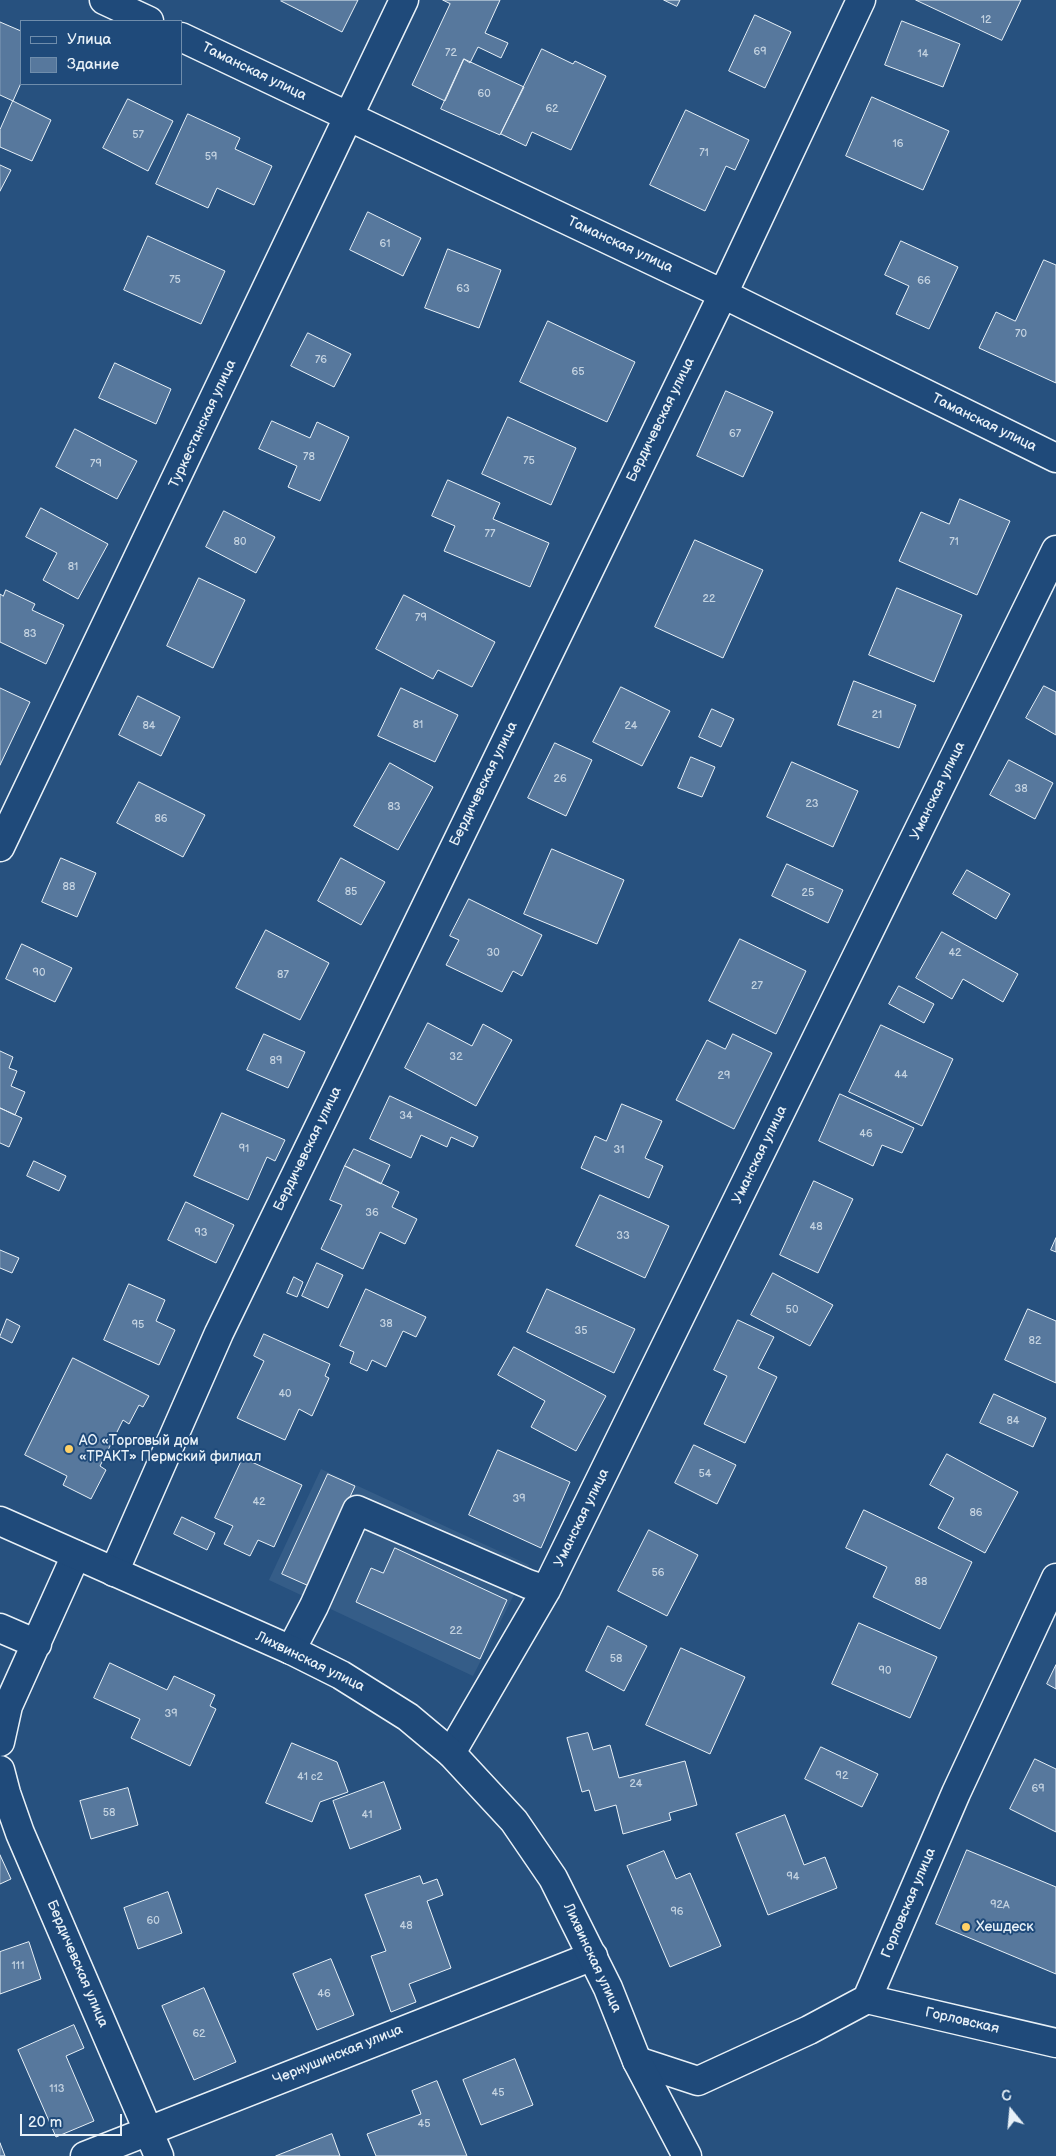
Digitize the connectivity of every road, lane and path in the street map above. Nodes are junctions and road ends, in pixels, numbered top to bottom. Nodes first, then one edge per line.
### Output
1 (104, 0) edge
2 (404, 0) edge
3 (861, 0) edge
4 (147, 20) edge
5 (182, 37) edge
6 (350, 117) junction
7 (723, 294) junction
8 (1056, 458) edge
9 (1056, 550) edge
10 (0, 847) edge
11 (0, 1521) edge
12 (76, 1555) junction
13 (114, 1572) junction
14 (1056, 1578) edge
15 (546, 1590) junction
16 (0, 1628) edge
17 (37, 1644) junction
18 (291, 1650) junction
19 (0, 1742) edge
20 (451, 1753) junction
21 (0, 1770) edge
22 (593, 1956) junction
23 (867, 1999) junction
24 (1056, 2043) edge
25 (638, 2061) junction
26 (148, 2130) junction
27 (85, 2156) edge
28 (159, 2156) edge
29 (687, 2156) edge

1 - 4 street
2 - 6 street, Туркестанская улица
3 - 7 street, Бердичевская улица
5 - 6 street, Таманская улица
6 - 7 street, Таманская улица
6 - 10 street, Туркестанская улица
7 - 8 street, Таманская улица
7 - 13 street, Бердичевская улица
9 - 15 street, Уманская улица
11 - 12 street, Лихвинская улица
12 - 13 street, Лихвинская улица
12 - 17 street
13 - 18 street, Лихвинская улица
14 - 23 street, Горловская улица
15 - 18 street
15 - 20 street, Уманская улица
16 - 17 street
17 - 19 street
18 - 20 street, Лихвинская улица
20 - 22 street, Лихвинская улица
21 - 26 street, Бердичевская улица
22 - 25 street, Лихвинская улица
22 - 26 street, Чернушинская улица
23 - 24 street, Горловская
23 - 25 street
25 - 29 street, Лихвинская улица
26 - 27 street, Чернушинская улица
26 - 28 street, Бердичевская улица

